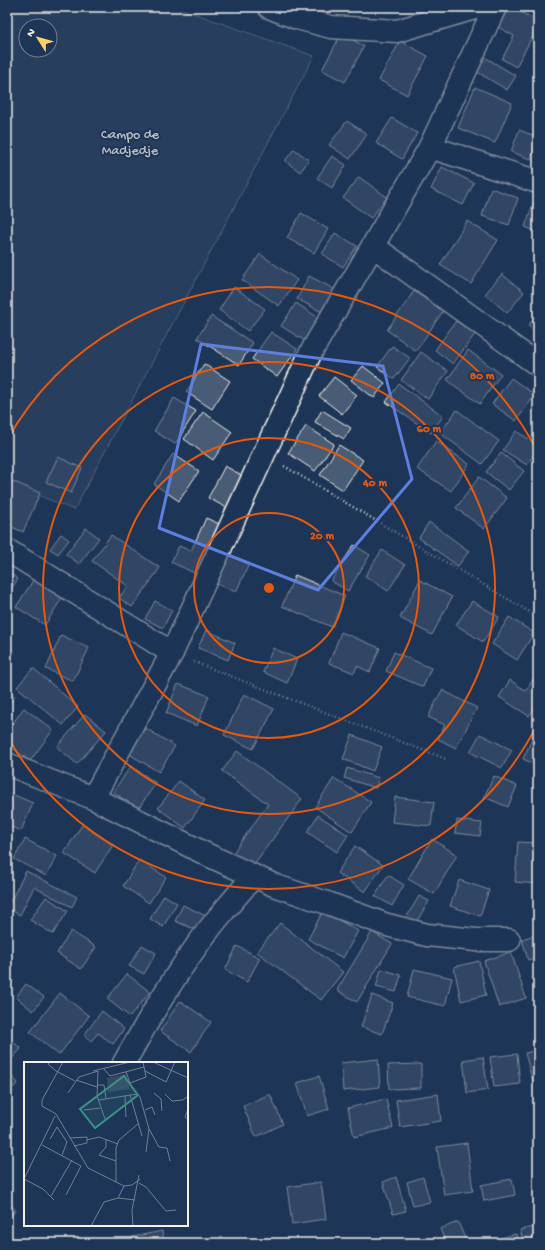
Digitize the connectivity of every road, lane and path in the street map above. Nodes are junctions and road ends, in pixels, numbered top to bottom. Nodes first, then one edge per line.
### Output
1 (269, 7) edge
2 (478, 7) edge
3 (495, 7) edge
4 (430, 147) junction
5 (538, 182) edge
6 (374, 246) junction
7 (538, 365) edge
8 (264, 454) junction
9 (7, 550) edge
10 (538, 617) edge
11 (172, 653) junction
12 (446, 759) dead end
13 (7, 764) edge
14 (93, 798) junction
15 (254, 876) junction
16 (508, 940) dead end
17 (125, 1062) edge

1 - 2 street
3 - 4 street
4 - 5 street
4 - 6 street
6 - 7 street
6 - 8 street
8 - 10 path
8 - 11 street
9 - 11 street
11 - 12 path
11 - 14 street
13 - 14 street
14 - 15 street
15 - 16 street
15 - 17 street

